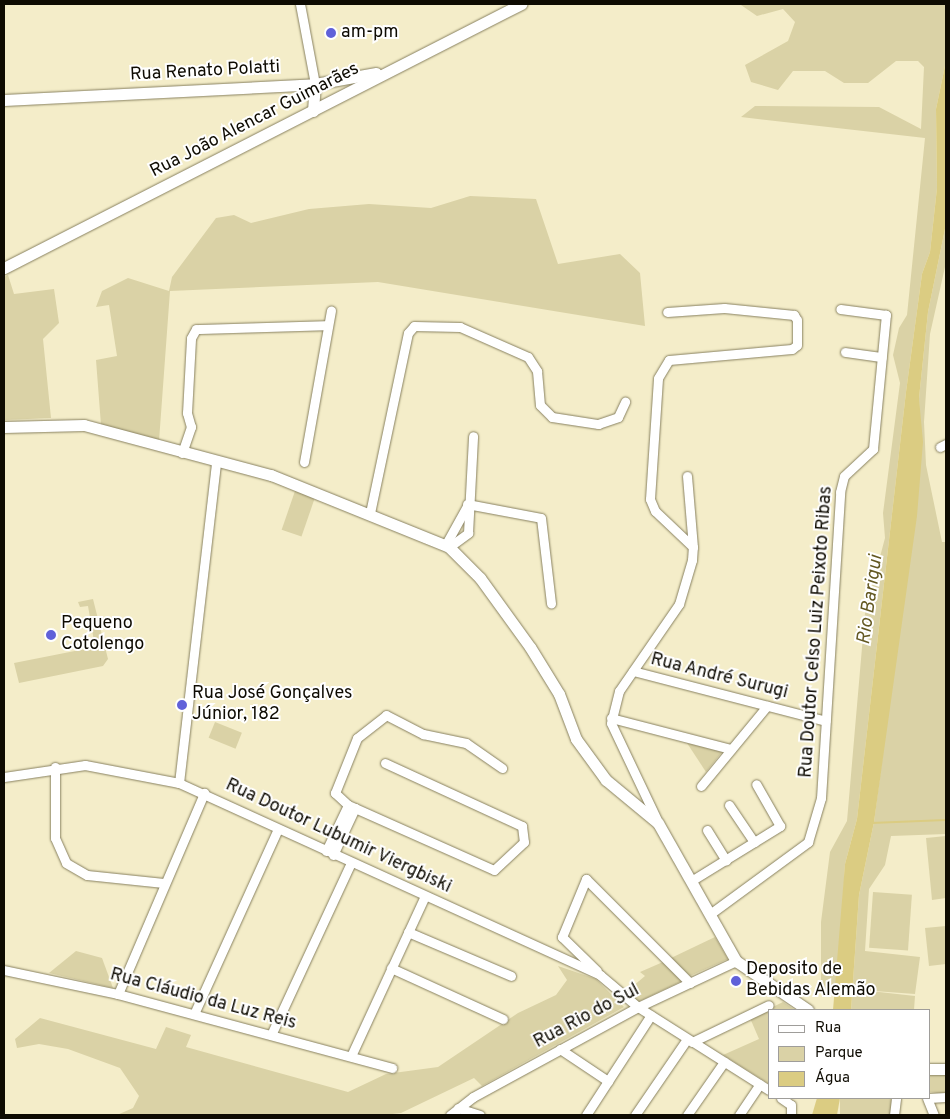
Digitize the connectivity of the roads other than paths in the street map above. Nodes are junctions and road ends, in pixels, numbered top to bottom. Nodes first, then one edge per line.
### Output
1 (300, 4) edge
2 (521, 4) edge
3 (406, 63) junction
4 (315, 84) junction
5 (4, 100) edge
6 (313, 111) junction
7 (4, 268) edge
8 (840, 309) dead end
9 (331, 310) dead end
10 (667, 312) dead end
11 (328, 326) junction
12 (845, 352) dead end
13 (882, 357) junction
14 (625, 402) dead end
15 (4, 427) edge
16 (473, 436) dead end
17 (182, 453) junction
18 (216, 462) junction
19 (304, 462) dead end
20 (687, 476) dead end
21 (468, 504) junction
22 (370, 513) junction
23 (448, 546) junction
24 (693, 546) junction
25 (551, 603) dead end
26 (633, 671) junction
27 (767, 706) junction
28 (611, 718) junction
29 (826, 721) junction
30 (731, 749) junction
31 (385, 763) dead end
32 (55, 767) junction
33 (502, 768) dead end
34 (4, 777) edge
35 (179, 782) junction
36 (756, 784) dead end
37 (701, 786) dead end
38 (204, 793) junction
39 (729, 805) dead end
40 (352, 806) junction
41 (658, 823) junction
42 (278, 830) junction
43 (707, 830) dead end
44 (754, 842) junction
45 (330, 853) junction
46 (726, 860) junction
47 (351, 862) junction
48 (691, 881) junction
49 (164, 883) junction
50 (424, 896) junction
51 (710, 914) junction
52 (408, 932) junction
53 (736, 961) junction
54 (391, 968) junction
55 (4, 970) edge
56 (600, 975) junction
57 (512, 976) dead end
58 (690, 983) junction
59 (118, 994) junction
60 (769, 1005) dead end
61 (638, 1007) junction
62 (807, 1009) edge
63 (194, 1014) junction
64 (651, 1015) junction
65 (503, 1019) dead end
66 (271, 1035) junction
67 (690, 1040) junction
68 (560, 1049) junction
69 (351, 1056) junction
70 (724, 1062) junction
71 (392, 1068) dead end
72 (930, 1069) edge
73 (946, 1069) edge
74 (608, 1081) junction
75 (760, 1084) junction
76 (768, 1089) edge
77 (946, 1097) edge
78 (930, 1098) edge
79 (781, 1099) edge
80 (896, 1099) edge
81 (928, 1099) edge
82 (458, 1108) junction
83 (792, 1111) edge
84 (450, 1115) edge
85 (480, 1115) edge
86 (586, 1115) edge
87 (635, 1115) edge
88 (687, 1115) edge
89 (739, 1115) edge
90 (894, 1115) edge
91 (934, 1115) edge

1 - 4 street
2 - 3 main road, Rua João Alencar Guimarães
3 - 4 main road, Rua Renato Polatti
3 - 6 main road, Rua João Alencar Guimarães
4 - 5 main road, Rua Renato Polatti
4 - 6 main road
6 - 7 main road, Rua João Alencar Guimarães
8 - 13 street, Rua Doutor Celso Luiz Peixoto Ribas
9 - 11 street
10 - 24 street
11 - 17 street
11 - 19 street
12 - 13 street
13 - 29 street, Rua Doutor Celso Luiz Peixoto Ribas
14 - 22 street
15 - 17 main road
16 - 21 street
17 - 18 main road
18 - 22 main road
18 - 35 street
20 - 24 street
21 - 23 street
21 - 25 street
22 - 23 main road
23 - 41 main road
24 - 26 street
26 - 27 street, Rua André Surugi
26 - 28 street
27 - 29 street, Rua André Surugi
27 - 30 street
28 - 30 street
28 - 41 street
29 - 51 street, Rua Doutor Celso Luiz Peixoto Ribas
30 - 37 street
31 - 40 street
32 - 34 street, Rua Doutor Lubumir Viergbiski
32 - 35 street, Rua Doutor Lubumir Viergbiski
32 - 49 street
33 - 40 street
35 - 38 street, Rua Doutor Lubumir Viergbiski
36 - 44 street
38 - 42 street, Rua Doutor Lubumir Viergbiski
38 - 49 street
39 - 44 street
40 - 45 street
41 - 48 main road
42 - 45 street, Rua Doutor Lubumir Viergbiski
42 - 63 street
43 - 46 street
44 - 46 street
45 - 47 street, Rua Doutor Lubumir Viergbiski
46 - 48 street
47 - 50 street, Rua Doutor Lubumir Viergbiski
47 - 66 street
48 - 51 main road
49 - 59 street
50 - 52 street
50 - 56 street, Rua Doutor Lubumir Viergbiski
51 - 53 main road
52 - 54 street
52 - 57 street
53 - 58 street, Rua Rio do Sul
53 - 62 main road
54 - 65 street
54 - 69 street
55 - 59 street, Rua Cláudio da Luz Reis
56 - 58 street
56 - 61 street, Rua Doutor Lubumir Viergbiski
58 - 61 street, Rua Rio do Sul
59 - 63 street, Rua Cláudio da Luz Reis
60 - 67 street
61 - 64 street, Rua Doutor Lubumir Viergbiski
61 - 68 street, Rua Rio do Sul
63 - 66 street, Rua Cláudio da Luz Reis
64 - 67 street, Rua Doutor Lubumir Viergbiski
64 - 74 street
66 - 69 street, Rua Cláudio da Luz Reis
67 - 70 street, Rua Doutor Lubumir Viergbiski
67 - 87 street
68 - 74 street
68 - 82 street, Rua Rio do Sul
69 - 71 street, Rua Cláudio da Luz Reis
70 - 75 street, Rua Doutor Lubumir Viergbiski
70 - 88 street
72 - 73 main road
74 - 86 street
75 - 76 street, Rua Doutor Lubumir Viergbiski
75 - 89 street
77 - 78 street
79 - 83 street
80 - 90 street
81 - 91 street
82 - 84 street, Rua Rio do Sul
82 - 85 street

